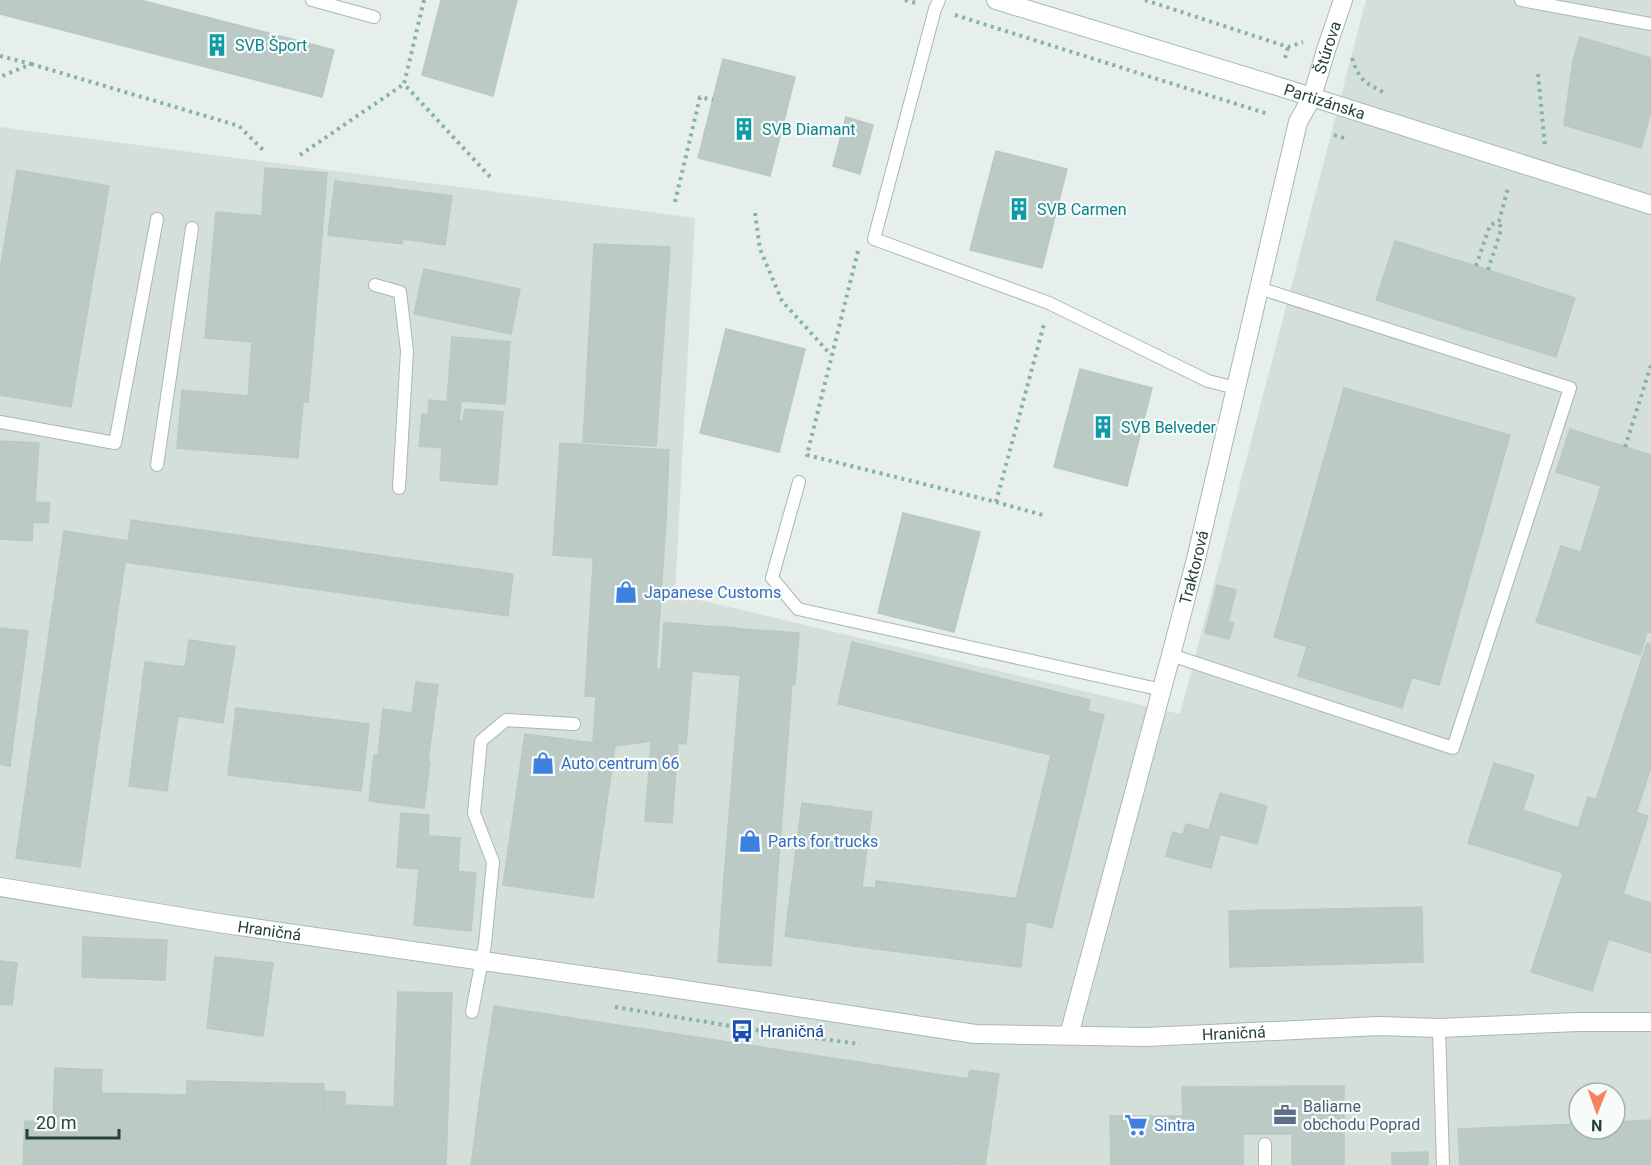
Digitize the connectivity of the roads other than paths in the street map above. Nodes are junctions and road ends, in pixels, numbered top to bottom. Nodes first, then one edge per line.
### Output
1 (312, 0) edge
2 (996, 0) edge
3 (1343, 0) edge
4 (1521, 0) edge
5 (937, 5) edge
6 (374, 17) dead end
7 (1651, 24) edge
8 (1312, 97) junction
9 (1651, 205) edge
10 (158, 219) dead end
11 (192, 228) dead end
12 (375, 285) dead end
13 (1259, 288) junction
14 (1236, 388) junction
15 (0, 422) edge
16 (157, 465) dead end
17 (799, 482) dead end
18 (399, 488) dead end
19 (1171, 655) junction
20 (1162, 690) junction
21 (574, 724) dead end
22 (0, 887) edge
23 (482, 961) junction
24 (472, 1011) dead end
25 (1651, 1022) edge
26 (1439, 1028) junction
27 (1069, 1035) junction
28 (1265, 1144) dead end
29 (1265, 1165) edge
30 (1443, 1165) edge

1 - 6 lane
2 - 8 street, Partizánska
3 - 8 street, Štúrova
4 - 7 lane
5 - 14 lane
8 - 9 street, Partizánska
8 - 13 street, Traktorová
10 - 15 lane
11 - 16 lane
12 - 18 lane
13 - 14 street, Traktorová
13 - 19 lane
14 - 19 street, Traktorová
17 - 20 lane
19 - 20 street, Traktorová
20 - 27 street, Traktorová
21 - 23 lane
22 - 23 street, Hraničná
23 - 24 lane
23 - 27 street, Hraničná
25 - 26 street, Hraničná
26 - 27 street, Hraničná
26 - 30 lane
28 - 29 lane

